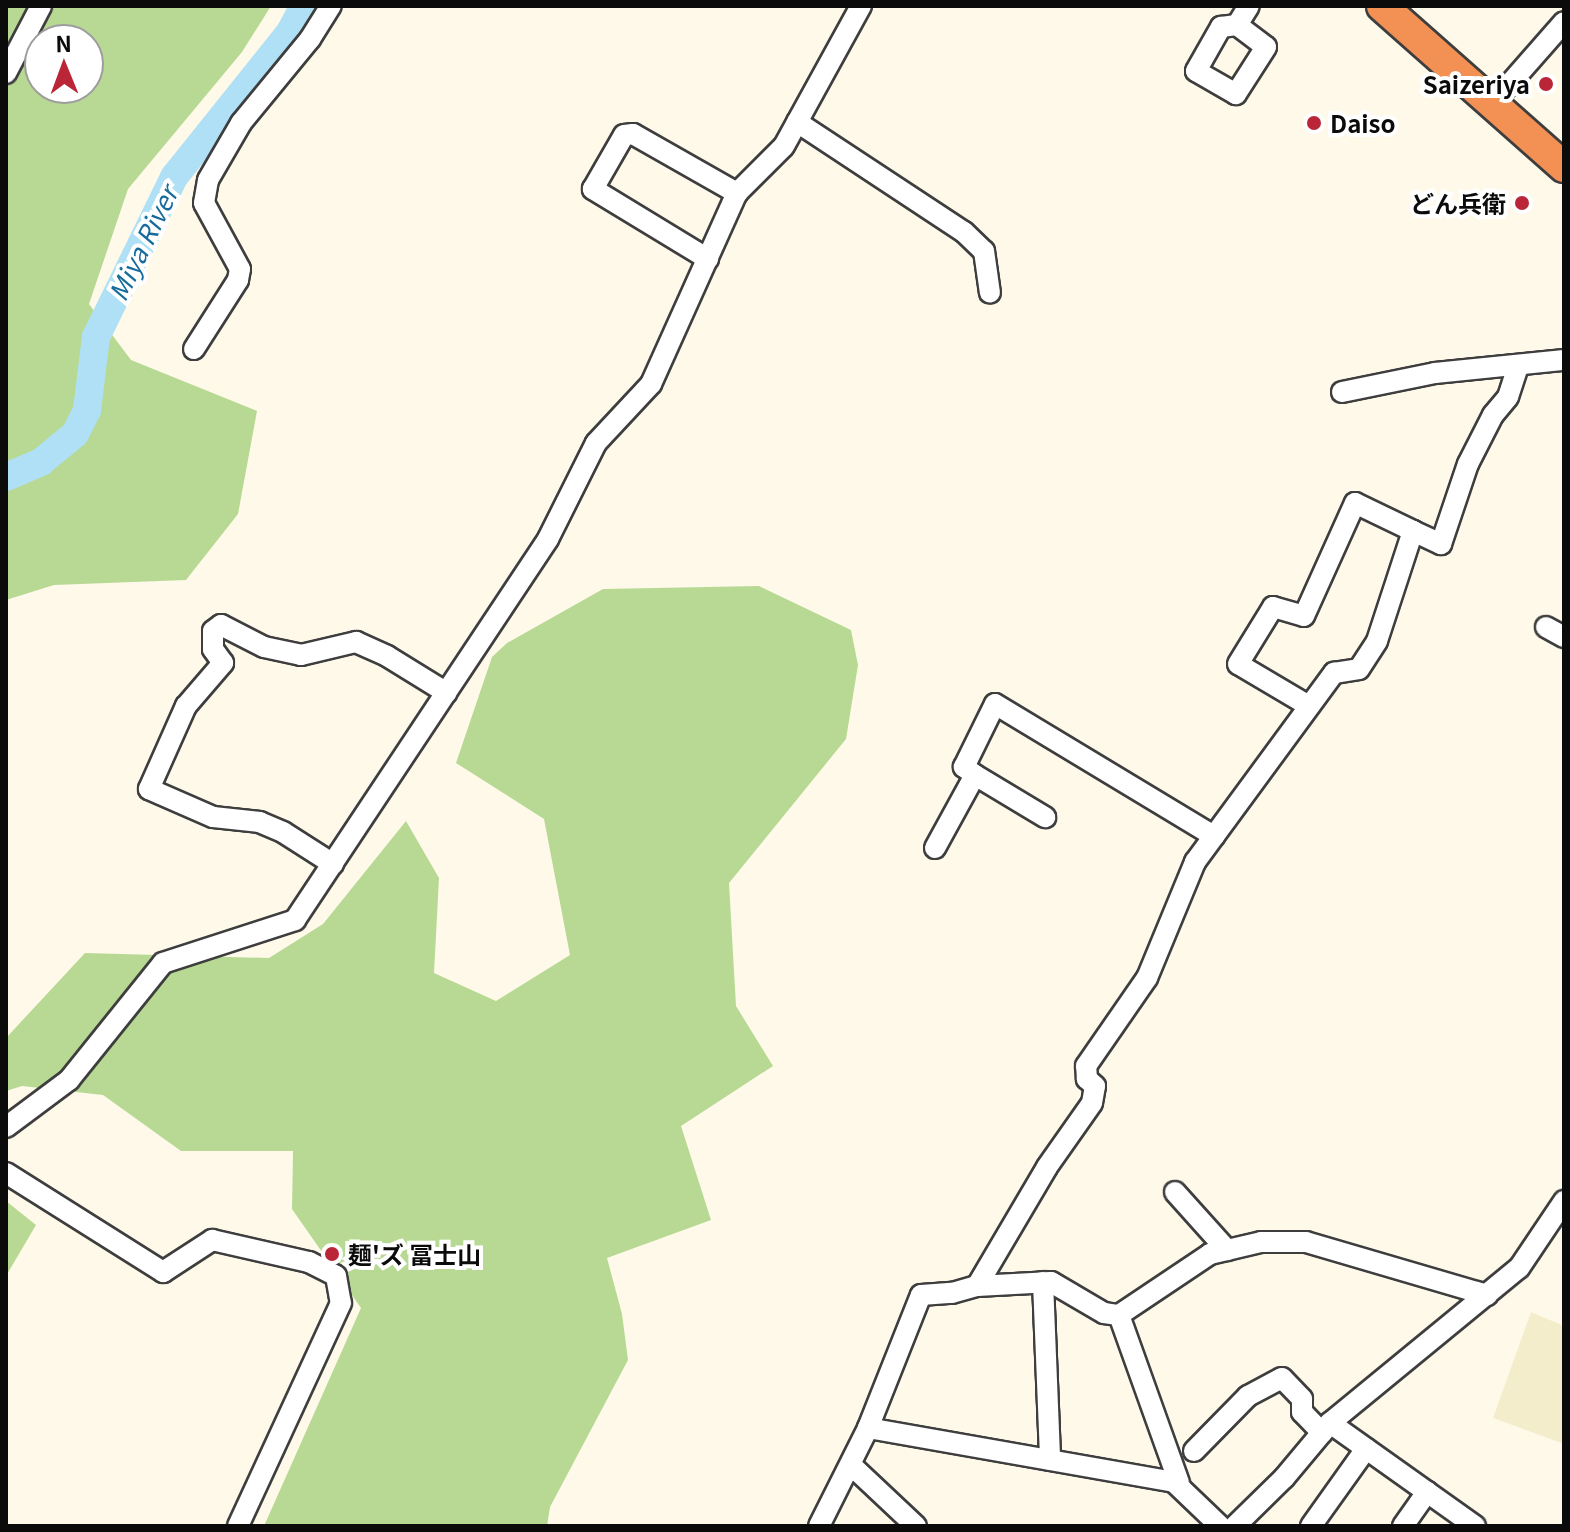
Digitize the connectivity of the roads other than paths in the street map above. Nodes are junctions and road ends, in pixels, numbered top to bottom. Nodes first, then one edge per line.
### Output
1 (41, 6) edge
2 (331, 6) edge
3 (861, 6) edge
4 (1249, 6) edge
5 (1382, 6) edge
6 (1402, 6) edge
7 (1564, 22) edge
8 (1237, 25) dead end
9 (6, 73) edge
10 (1497, 98) junction
11 (797, 122) junction
12 (1564, 148) edge
13 (1564, 167) edge
14 (737, 193) junction
15 (708, 259) junction
16 (990, 293) dead end
17 (194, 349) dead end
18 (1564, 360) edge
19 (1518, 367) junction
20 (1342, 392) dead end
21 (1413, 531) junction
22 (447, 693) junction
23 (1309, 706) junction
24 (975, 775) junction
25 (1045, 817) dead end
26 (1214, 836) junction
27 (935, 848) dead end
28 (333, 864) junction
29 (6, 1127) edge
30 (6, 1173) edge
31 (1175, 1192) dead end
32 (1564, 1201) edge
33 (1227, 1250) junction
34 (1043, 1282) junction
35 (977, 1286) junction
36 (1487, 1295) junction
37 (1119, 1315) junction
38 (868, 1428) junction
39 (1326, 1428) junction
40 (1366, 1449) junction
41 (1194, 1451) dead end
42 (1050, 1460) junction
43 (851, 1465) junction
44 (1179, 1483) junction
45 (1427, 1492) junction
46 (238, 1526) edge
47 (819, 1526) edge
48 (916, 1526) edge
49 (1220, 1526) edge
50 (1235, 1526) edge
51 (1311, 1526) edge
52 (1403, 1526) edge
53 (1475, 1526) edge

1 - 9 street
2 - 17 street
3 - 11 street
4 - 8 street
5 - 10 highway
6 - 10 highway
7 - 10 street
10 - 12 highway
10 - 13 highway
11 - 14 street
11 - 16 street
14 - 15 street
14 - 15 street
15 - 22 street
18 - 19 street
19 - 20 street
19 - 21 street
21 - 23 street
21 - 23 street
22 - 28 street
22 - 28 street
23 - 26 street
24 - 25 street
24 - 26 street
24 - 27 street
26 - 35 street
28 - 29 street
30 - 46 street
31 - 33 street
32 - 36 street
33 - 36 street
33 - 37 street
34 - 35 street
34 - 37 street
34 - 42 street
35 - 38 street
36 - 39 street
37 - 44 street
38 - 42 street
38 - 43 street
39 - 40 street
39 - 41 street
39 - 50 street
40 - 45 street
40 - 51 street
42 - 44 street
43 - 47 street
43 - 48 street
44 - 49 street
45 - 52 street
45 - 53 street

